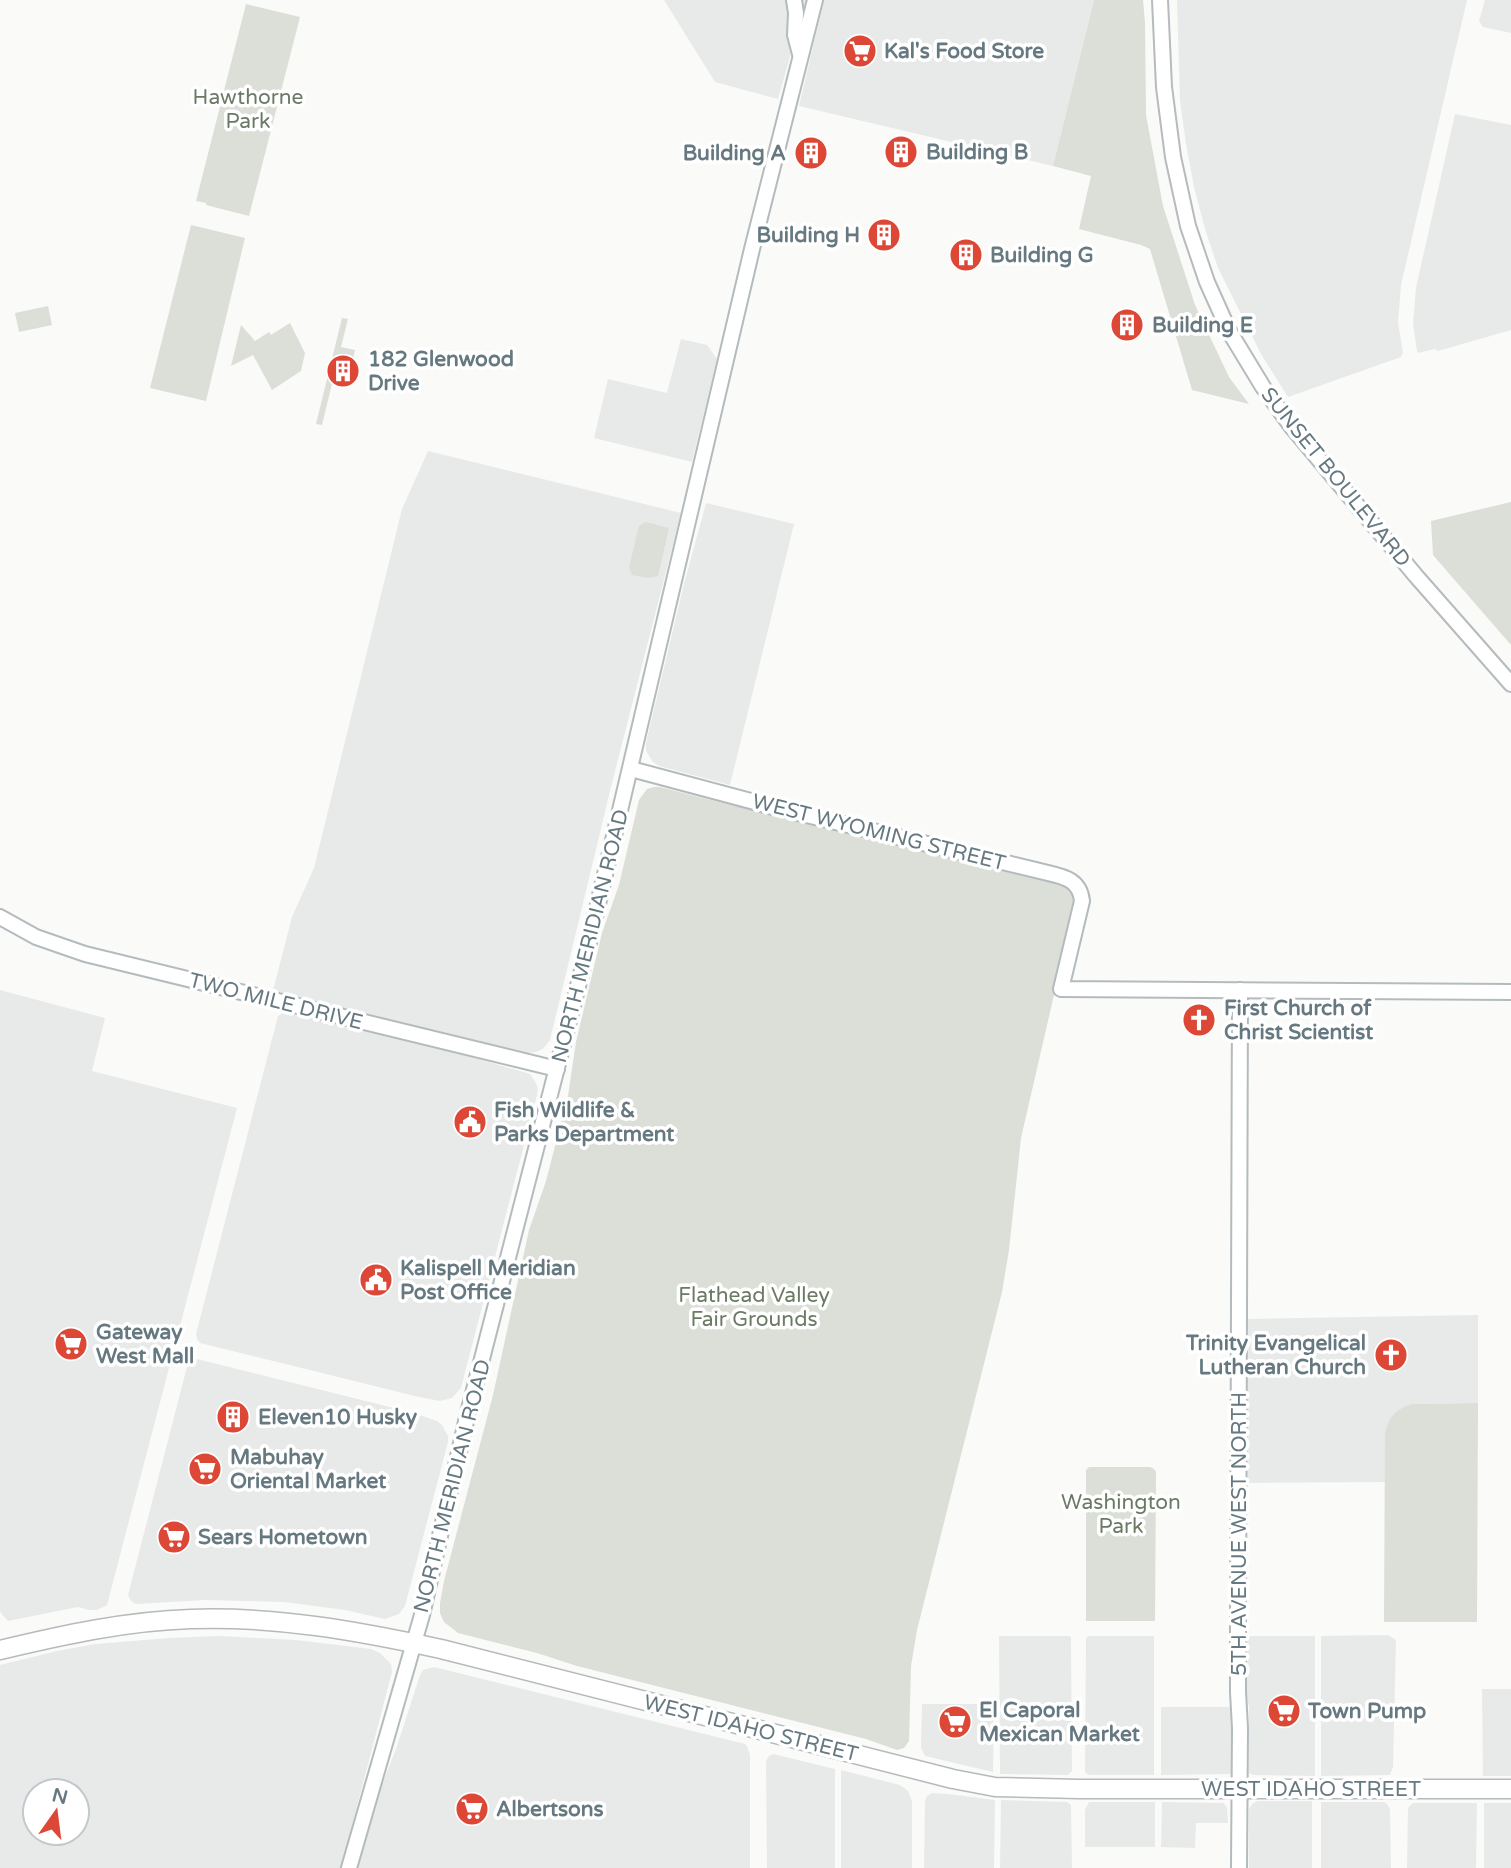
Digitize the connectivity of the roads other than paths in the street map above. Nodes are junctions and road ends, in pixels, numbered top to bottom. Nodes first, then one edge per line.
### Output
1 (794, 0) edge
2 (816, 0) edge
3 (1160, 0) edge
4 (801, 55) junction
5 (1511, 684) edge
6 (631, 769) junction
7 (0, 917) edge
8 (1240, 990) junction
9 (1511, 992) edge
10 (557, 1069) junction
11 (414, 1643) junction
12 (0, 1650) edge
13 (1239, 1789) junction
14 (1511, 1789) edge
15 (349, 1868) edge
16 (1239, 1868) edge

1 - 4 street
2 - 4 street, NORTH MERIDIAN ROAD
3 - 5 street, SUNSET BOULEVARD
4 - 6 street, NORTH MERIDIAN ROAD
6 - 8 street, WEST WYOMING STREET
6 - 10 street, NORTH MERIDIAN ROAD
7 - 10 street, TWO MILE DRIVE
8 - 9 street
8 - 13 street, 5TH AVENUE WEST NORTH
10 - 11 street, NORTH MERIDIAN ROAD
11 - 12 highway, WEST IDAHO STREET
11 - 13 highway, WEST IDAHO STREET
11 - 15 street, NORTH MERIDIAN ROAD
13 - 14 highway, WEST IDAHO STREET
13 - 16 street, 5TH AVENUE WEST NORTH

